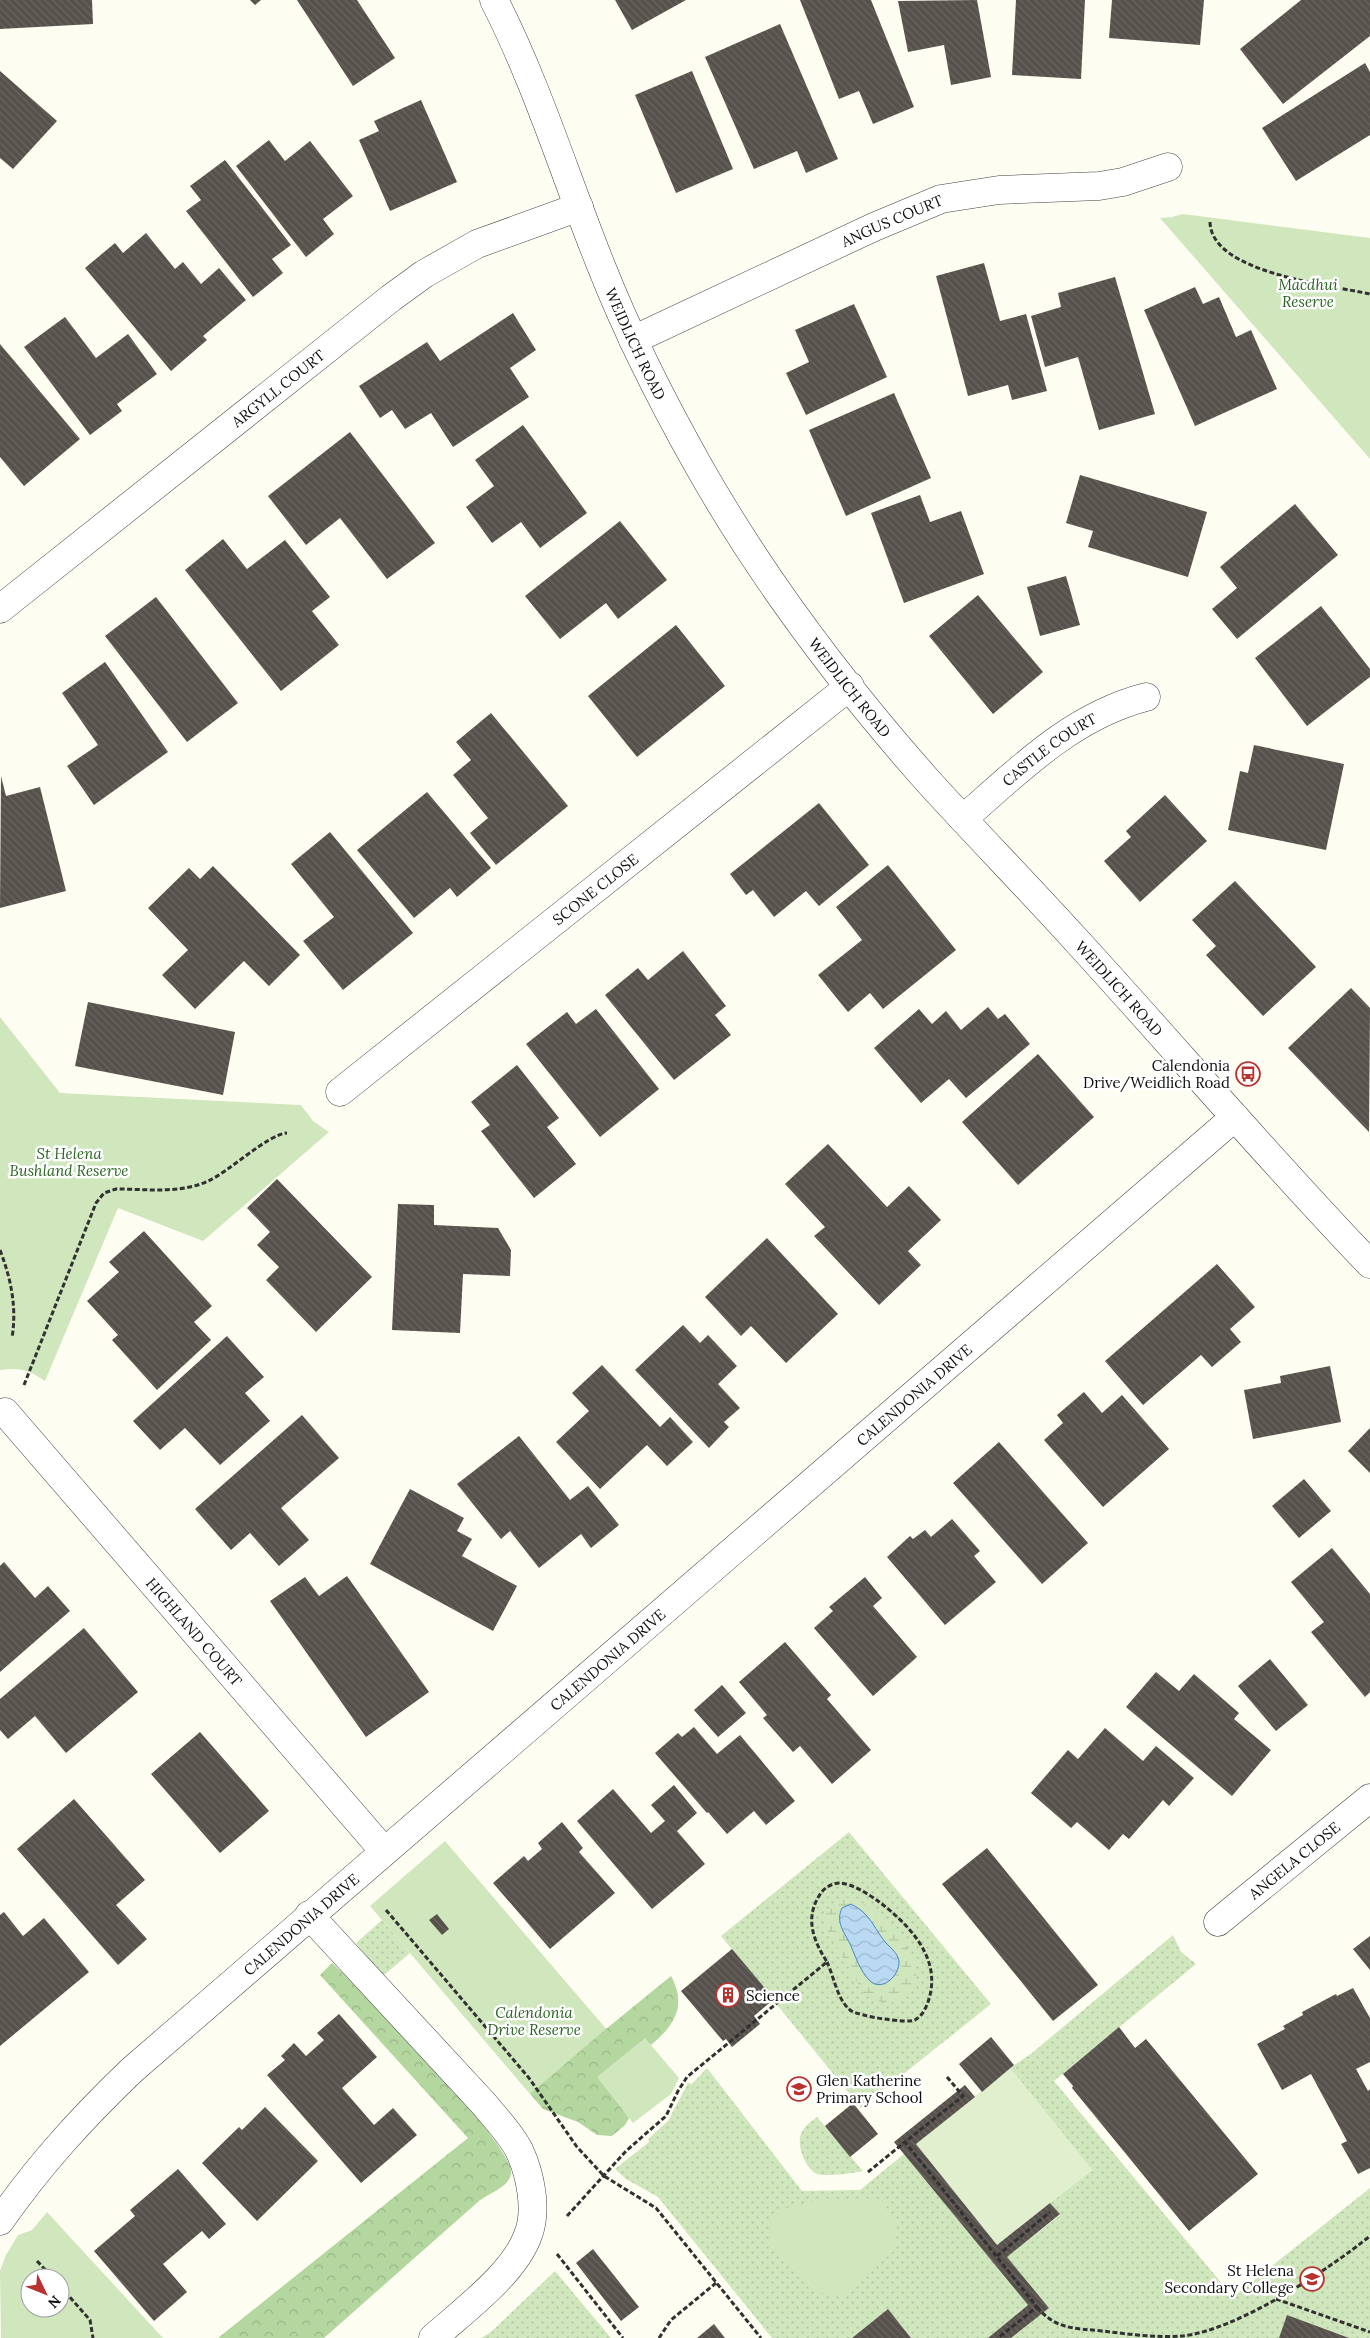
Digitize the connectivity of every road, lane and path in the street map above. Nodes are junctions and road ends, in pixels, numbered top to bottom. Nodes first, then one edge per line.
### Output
1 (494, 0) edge
2 (1168, 167) dead end
3 (579, 207) junction
4 (1210, 222) dead end
5 (1370, 294) edge
6 (633, 340) junction
7 (0, 609) edge
8 (850, 686) junction
9 (1146, 697) dead end
10 (963, 819) junction
11 (340, 1092) dead end
12 (1235, 1117) junction
13 (287, 1133) dead end
14 (1365, 1249) edge
15 (0, 1250) edge
16 (12, 1338) dead end
17 (5, 1412) joint
18 (1370, 1798) edge
19 (384, 1851) junction
20 (386, 1910) dead end
21 (309, 1915) junction
22 (1218, 1922) dead end
23 (827, 1962) junction
24 (948, 2077) dead end
25 (905, 2142) junction
26 (868, 2172) dead end
27 (604, 2176) junction
28 (1050, 2212) dead end
29 (0, 2221) edge
30 (1370, 2236) edge
31 (554, 2251) dead end
32 (996, 2256) junction
33 (37, 2261) dead end
34 (44, 2268) edge
35 (716, 2283) junction
36 (70, 2297) edge
37 (1276, 2298) junction
38 (1037, 2307) junction
39 (1370, 2332) edge
40 (93, 2338) edge
41 (433, 2338) edge
42 (623, 2338) edge
43 (659, 2338) edge
44 (761, 2338) edge
45 (998, 2338) edge

1 - 3 street, WEIDLICH ROAD
2 - 6 street, ANGUS COURT
3 - 6 street, WEIDLICH ROAD
3 - 7 street, ARGYLL COURT
4 - 5 path
6 - 8 street, WEIDLICH ROAD
8 - 10 street, WEIDLICH ROAD
8 - 11 street, SCONE CLOSE
9 - 10 street, CASTLE COURT
10 - 12 street, WEIDLICH ROAD
12 - 14 street, WEIDLICH ROAD
12 - 19 street, CALENDONIA DRIVE
13 - 17 path
15 - 16 path
17 - 19 street, HIGHLAND COURT
18 - 22 street, ANGELA CLOSE
19 - 21 street, CALENDONIA DRIVE
20 - 27 path
21 - 29 street, CALENDONIA DRIVE
21 - 41 street
23 - 23 path
23 - 27 path
24 - 25 path
25 - 26 path
25 - 32 path
27 - 35 path
28 - 32 path
30 - 37 path
31 - 42 path
32 - 38 path
33 - 34 path
35 - 43 path
35 - 44 path
36 - 40 path
37 - 38 path
37 - 39 path
38 - 45 path

